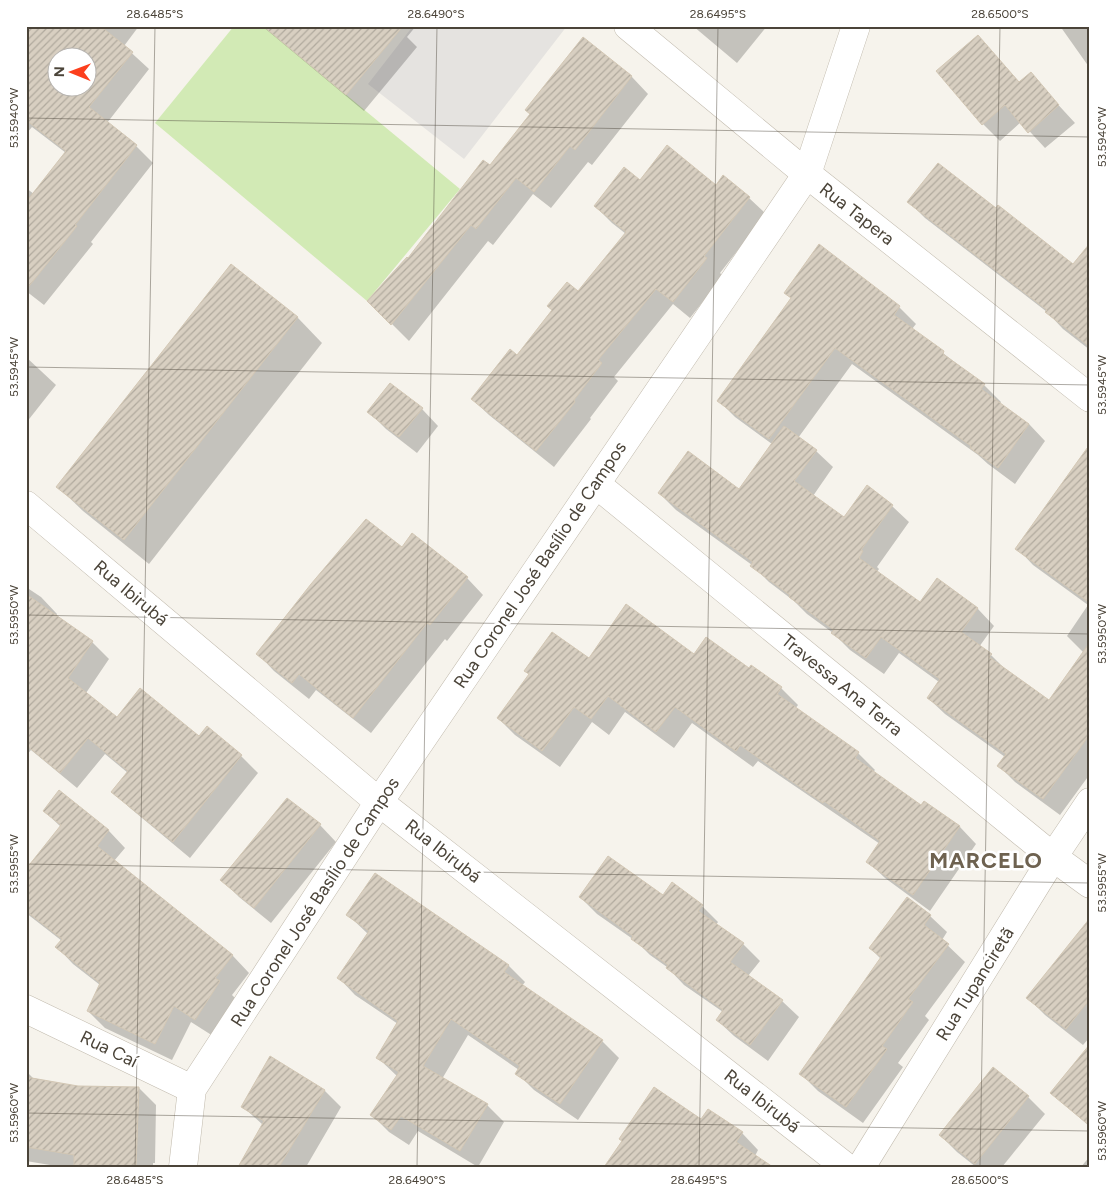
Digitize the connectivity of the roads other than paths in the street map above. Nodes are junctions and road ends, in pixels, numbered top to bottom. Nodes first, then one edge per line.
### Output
1 (628, 26) edge
2 (856, 26) edge
3 (807, 174) junction
4 (1090, 398) edge
5 (596, 484) junction
6 (30, 515) edge
7 (379, 802) junction
8 (1090, 802) edge
9 (1054, 857) junction
10 (1090, 884) edge
11 (26, 1009) edge
12 (192, 1089) junction
13 (183, 1167) edge
14 (846, 1167) edge
15 (861, 1167) edge

1 - 3 street, Rua Tapera
2 - 3 street, Rua Coronel José Basílio de Campos
3 - 4 street, Rua Tapera
3 - 5 street, Rua Coronel José Basílio de Campos
5 - 7 street, Rua Coronel José Basílio de Campos
5 - 9 street, Travessa Ana Terra
6 - 7 street, Rua Ibirubá
7 - 12 street, Rua Coronel José Basílio de Campos
7 - 14 street, Rua Ibirubá
8 - 9 street, Rua Tupanciretã
9 - 10 street, Travessa Ana Terra
9 - 15 street, Rua Tupanciretã
11 - 12 street, Rua Caí
12 - 13 street

